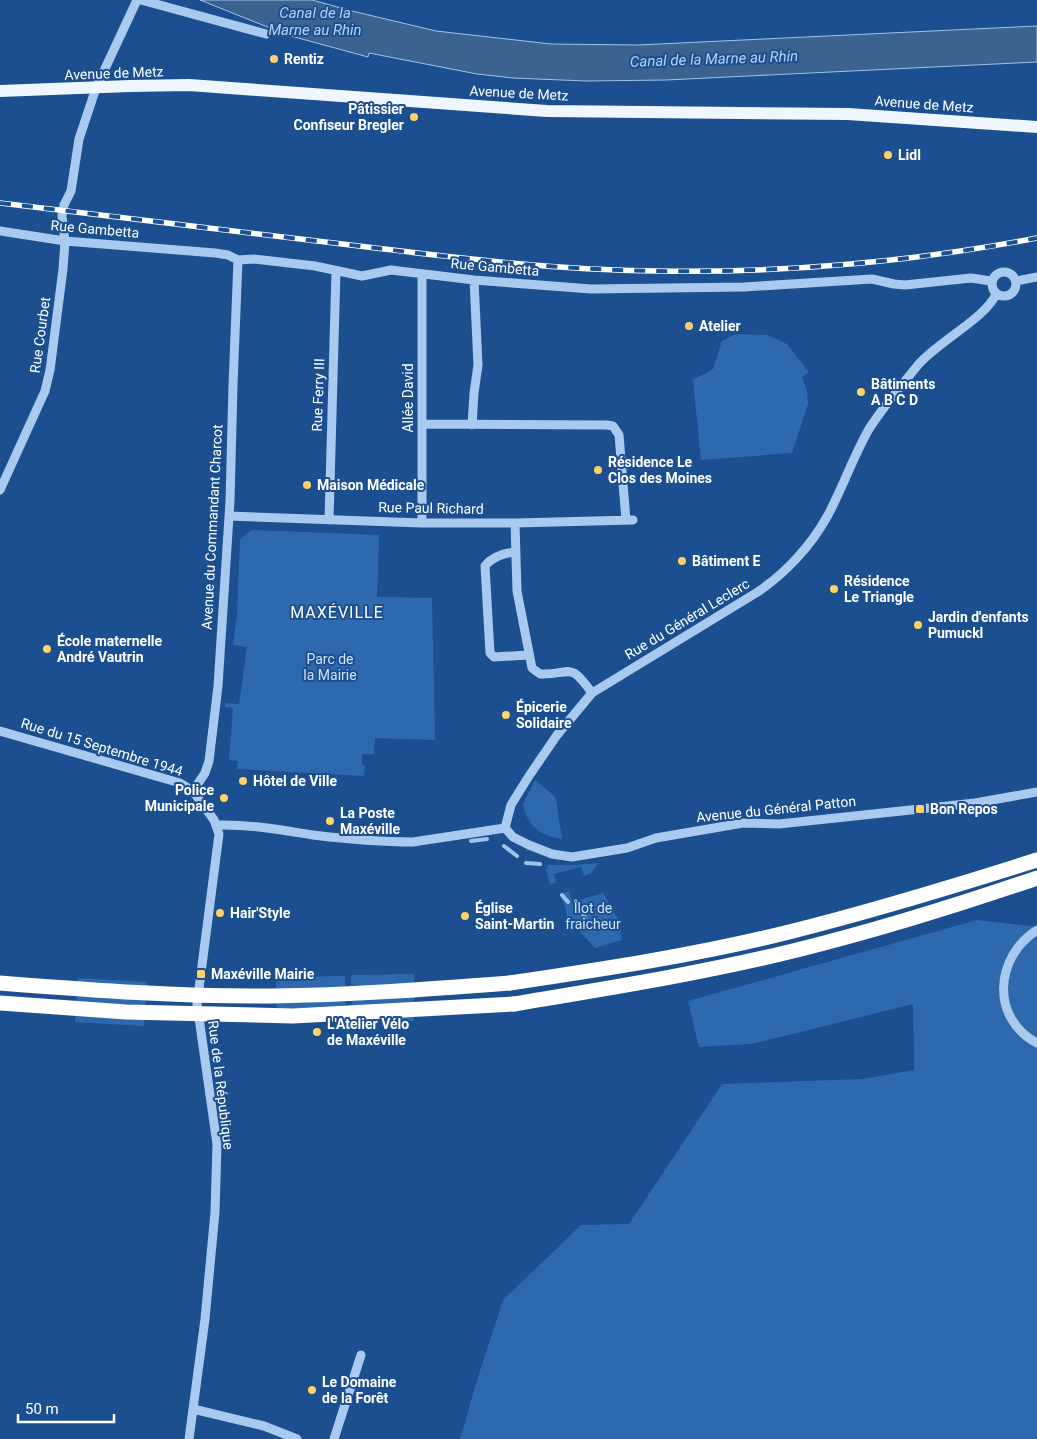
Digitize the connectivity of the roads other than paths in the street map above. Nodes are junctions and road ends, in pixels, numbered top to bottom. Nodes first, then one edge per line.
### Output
1 (139, 0) edge
2 (266, 34) dead end
3 (96, 88) junction
4 (0, 91) edge
5 (1037, 127) edge
6 (0, 231) edge
7 (65, 241) junction
8 (238, 260) junction
9 (336, 272) junction
10 (422, 274) junction
11 (1037, 277) edge
12 (474, 280) junction
13 (992, 281) junction
14 (1016, 281) junction
15 (996, 294) junction
16 (422, 424) junction
17 (472, 425) junction
18 (0, 490) edge
19 (229, 516) junction
20 (329, 520) junction
21 (422, 523) junction
22 (515, 523) junction
23 (515, 552) junction
24 (528, 654) junction
25 (592, 693) junction
26 (0, 731) edge
27 (193, 791) junction
28 (1034, 793) edge
29 (217, 825) junction
30 (505, 828) junction
31 (1037, 860) edge
32 (1037, 878) edge
33 (1037, 930) edge
34 (0, 983) edge
35 (0, 1003) edge
36 (1037, 1042) edge
37 (361, 1355) dead end
38 (194, 1409) junction
39 (190, 1439) edge
40 (297, 1439) edge
41 (334, 1439) edge

1 - 2 street
1 - 3 street
3 - 4 main road, Avenue de Metz
3 - 5 main road, Avenue de Metz
3 - 7 street, Rue Courbet
6 - 7 street, Rue Gambetta
7 - 8 street, Rue Gambetta
7 - 18 street, Rue Courbet
8 - 9 street, Rue Gambetta
8 - 19 street, Avenue du Commandant Charcot
9 - 10 street, Rue Gambetta
9 - 20 street, Rue Ferry III
10 - 12 street, Rue Gambetta
10 - 16 street, Allée David
11 - 14 street
12 - 13 street, Rue Gambetta
12 - 17 street
13 - 14 street
13 - 15 street
14 - 15 street
15 - 25 street, Rue du Général Leclerc
16 - 17 street
16 - 21 street, Allée David
17 - 22 street, Rue Paul Richard
19 - 20 street, Rue Paul Richard
19 - 27 street, Avenue du Commandant Charcot
20 - 21 street, Rue Paul Richard
21 - 22 street, Rue Paul Richard
22 - 23 street
23 - 24 street
23 - 24 street
24 - 25 street
25 - 30 street, Rue du Général Leclerc
26 - 27 street, Rue du 15 Septembre 1944
27 - 29 street, Rue du 15 Septembre 1944
28 - 30 street, Avenue du Général Patton
29 - 30 street
29 - 38 street, Rue de la République
31 - 34 highway, bridge
32 - 35 highway, bridge
33 - 36 street
37 - 41 street
38 - 39 street, Rue de la République
38 - 40 street

